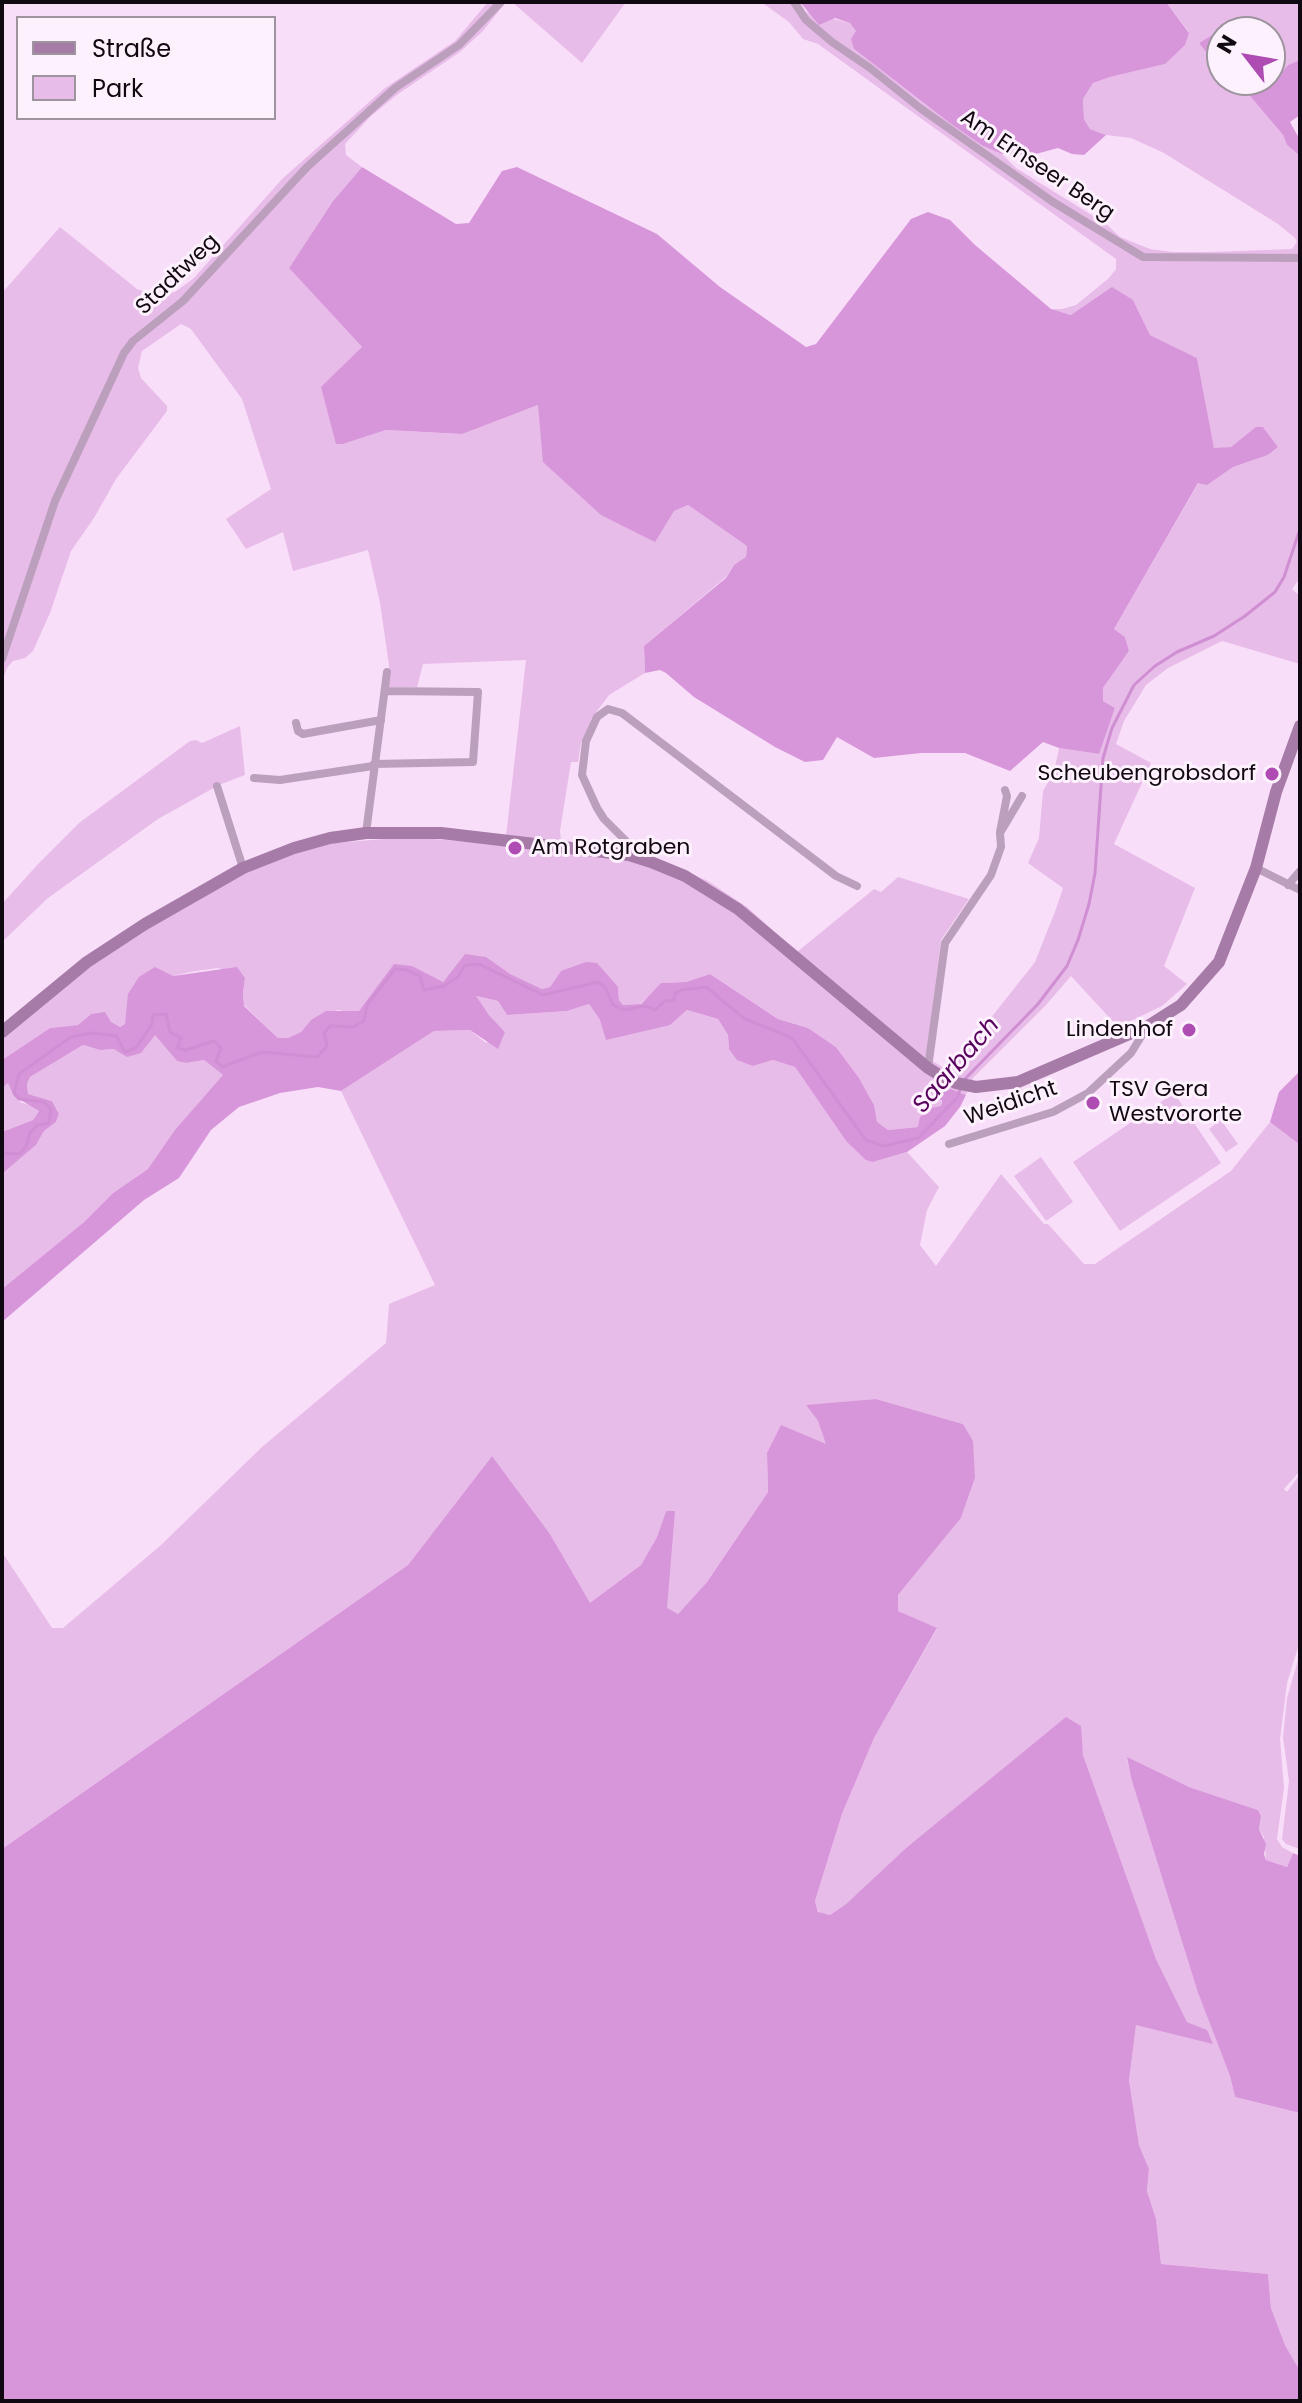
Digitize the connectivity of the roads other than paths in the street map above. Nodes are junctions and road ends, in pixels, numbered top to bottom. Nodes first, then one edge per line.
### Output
1 (501, 2) edge
2 (794, 2) edge
3 (1300, 258) edge
4 (2, 659) edge
5 (387, 672) dead end
6 (386, 691) junction
7 (381, 720) junction
8 (296, 723) dead end
9 (1300, 726) edge
10 (1297, 745) edge
11 (374, 765) junction
12 (254, 778) dead end
13 (217, 786) dead end
14 (1005, 790) dead end
15 (1022, 796) dead end
16 (366, 833) junction
17 (1000, 833) junction
18 (634, 856) junction
19 (243, 868) junction
20 (1256, 868) junction
21 (1300, 871) edge
22 (1288, 885) junction
23 (857, 886) dead end
24 (1300, 890) edge
25 (1148, 1026) junction
26 (2, 1032) edge
27 (928, 1068) junction
28 (949, 1144) dead end

1 - 4 street, Stadtweg
2 - 3 street, Am Ernseer Berg
5 - 6 street
6 - 7 street
6 - 11 street
7 - 8 street
7 - 11 street
9 - 10 main road
10 - 20 main road
11 - 12 street
11 - 16 street
13 - 19 street
14 - 17 street
15 - 17 street
16 - 18 main road
16 - 19 main road
17 - 27 street
18 - 23 street
18 - 27 main road
19 - 26 main road
20 - 22 street
20 - 25 main road
21 - 22 street
22 - 24 street
25 - 27 main road
25 - 28 street, Weidicht

